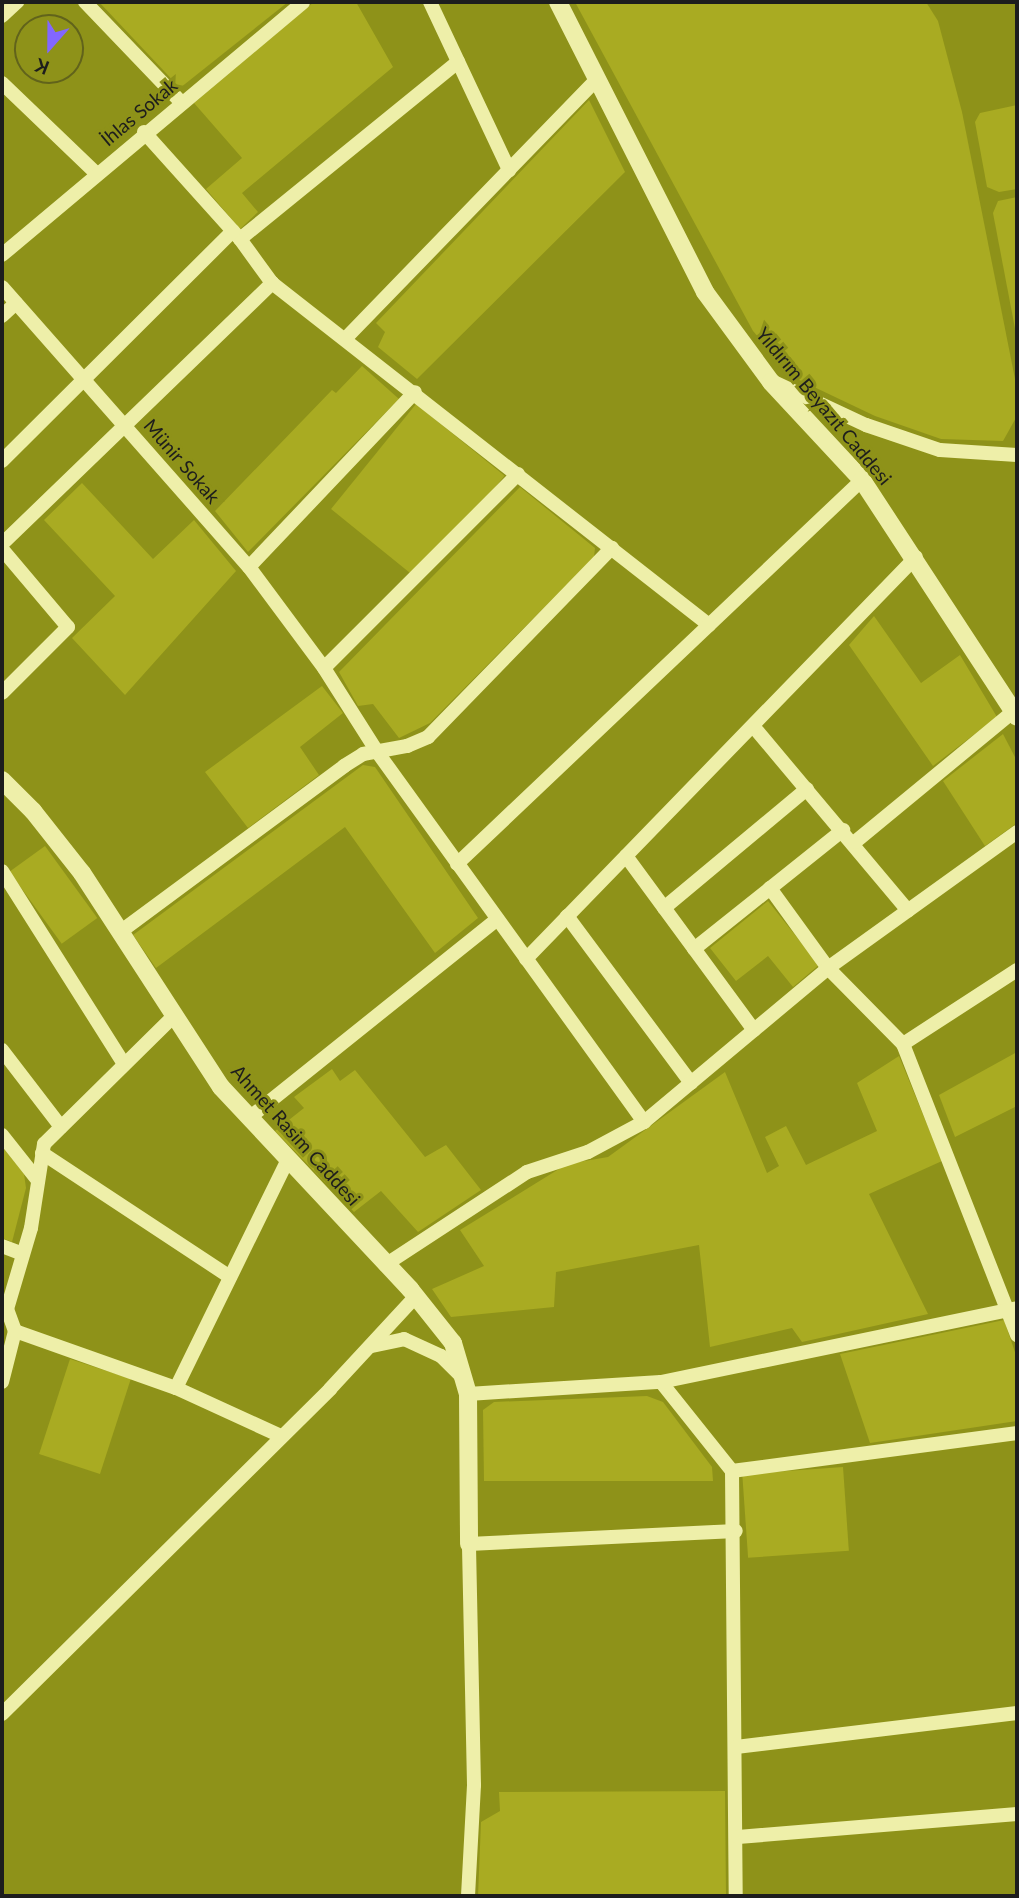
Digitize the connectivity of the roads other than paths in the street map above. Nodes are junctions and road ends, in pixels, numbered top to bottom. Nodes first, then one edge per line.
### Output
1 (17, 2) edge
2 (85, 2) edge
3 (303, 2) edge
4 (430, 2) edge
5 (558, 2) edge
6 (2, 16) edge
7 (458, 62) junction
8 (597, 79) junction
9 (2, 82) edge
10 (180, 101) junction
11 (144, 132) junction
12 (509, 170) junction
13 (96, 173) junction
14 (237, 235) junction
15 (2, 255) edge
16 (272, 283) junction
17 (2, 287) edge
18 (16, 303) junction
19 (2, 316) edge
20 (345, 339) junction
21 (84, 379) junction
22 (771, 382) junction
23 (415, 392) junction
24 (123, 423) junction
25 (1017, 455) edge
26 (2, 461) edge
27 (518, 474) junction
28 (862, 480) junction
29 (2, 544) edge
30 (612, 548) junction
31 (2, 549) edge
32 (916, 558) junction
33 (249, 567) junction
34 (709, 625) junction
35 (324, 668) junction
36 (2, 693) edge
37 (1016, 714) edge
38 (752, 726) junction
39 (378, 753) junction
40 (4, 787) edge
41 (807, 789) junction
42 (843, 830) junction
43 (1017, 832) edge
44 (855, 842) junction
45 (626, 856) junction
46 (457, 863) junction
47 (2, 872) edge
48 (770, 888) junction
49 (664, 908) junction
50 (908, 911) junction
51 (567, 916) junction
52 (497, 919) junction
53 (120, 932) junction
54 (694, 949) junction
55 (526, 959) junction
56 (828, 968) junction
57 (1017, 970) edge
58 (174, 1016) junction
59 (754, 1030) junction
60 (903, 1044) junction
61 (2, 1050) edge
62 (124, 1064) junction
63 (691, 1083) junction
64 (249, 1118) junction
65 (643, 1122) junction
66 (61, 1127) junction
67 (2, 1135) edge
68 (42, 1153) junction
69 (288, 1159) junction
70 (36, 1178) junction
71 (2, 1246) edge
72 (23, 1254) junction
73 (385, 1265) junction
74 (230, 1277) junction
75 (416, 1296) junction
76 (1013, 1309) edge
77 (15, 1331) junction
78 (1017, 1335) edge
79 (372, 1346) junction
80 (2, 1382) edge
81 (661, 1382) junction
82 (466, 1386) junction
83 (176, 1388) junction
84 (1017, 1433) edge
85 (281, 1436) junction
86 (733, 1471) junction
87 (736, 1531) junction
88 (469, 1544) junction
89 (1017, 1713) edge
90 (2, 1714) edge
91 (736, 1747) junction
92 (1017, 1814) edge
93 (738, 1837) junction
94 (468, 1896) edge
95 (736, 1896) edge

1 - 6 street
2 - 10 street
3 - 10 street, İhlas Sokak
4 - 7 street
5 - 8 street, Yıldırım Beyazıt Caddesi
7 - 12 street
7 - 14 street
8 - 12 street
8 - 22 street, Yıldırım Beyazıt Caddesi
9 - 13 street
10 - 11 street, İhlas Sokak
11 - 13 street, İhlas Sokak
11 - 14 street
12 - 20 street
13 - 15 street, İhlas Sokak
14 - 16 street
14 - 21 street
16 - 20 street
16 - 24 street
17 - 18 street, Münir Sokak
18 - 19 street
18 - 21 street, Münir Sokak
20 - 23 street
21 - 24 street, Münir Sokak
21 - 26 street
22 - 25 street
22 - 28 street, Yıldırım Beyazıt Caddesi
23 - 27 street
23 - 33 street
24 - 29 street
24 - 33 street, Münir Sokak
27 - 30 street
27 - 35 street
28 - 32 street, Yıldırım Beyazıt Caddesi
28 - 34 street
30 - 34 street
30 - 39 street
31 - 36 street
32 - 37 street, Yıldırım Beyazıt Caddesi
32 - 38 street
33 - 35 street, Münir Sokak
34 - 46 street
35 - 39 street, Münir Sokak
37 - 44 street
38 - 41 street
38 - 45 street
39 - 46 street, Münir Sokak
39 - 53 street
40 - 53 street, Ahmet Rasim Caddesi
41 - 42 street
41 - 49 street
42 - 44 street
42 - 48 street
43 - 50 street
44 - 50 street
45 - 49 street
45 - 51 street
46 - 52 street, Münir Sokak
47 - 62 street
48 - 54 street
48 - 56 street
49 - 54 street
50 - 56 street
51 - 55 street
51 - 63 street
52 - 55 street, Münir Sokak
52 - 64 street
53 - 58 street, Ahmet Rasim Caddesi
54 - 59 street
55 - 65 street, Münir Sokak
56 - 59 street
56 - 60 street
57 - 60 street
58 - 62 street
58 - 64 street, Ahmet Rasim Caddesi
59 - 63 street
60 - 76 street
61 - 66 street
62 - 66 street
63 - 65 street
64 - 69 street, Ahmet Rasim Caddesi
65 - 73 street
66 - 68 street
67 - 70 street
68 - 70 street
68 - 74 street
69 - 73 street, Ahmet Rasim Caddesi
69 - 74 street
70 - 72 street
71 - 72 street
72 - 77 street
73 - 75 street, Ahmet Rasim Caddesi
74 - 83 street
75 - 79 street
75 - 82 street, Ahmet Rasim Caddesi
76 - 78 street
76 - 81 street
77 - 80 street
77 - 83 street
79 - 82 street
79 - 85 street
81 - 82 street
81 - 86 street
82 - 88 street, Ahmet Rasim Caddesi
83 - 85 street
84 - 86 street
85 - 90 street
86 - 87 street
87 - 88 street
87 - 91 street
88 - 94 street
89 - 91 street
91 - 93 street
92 - 93 street
93 - 95 street

